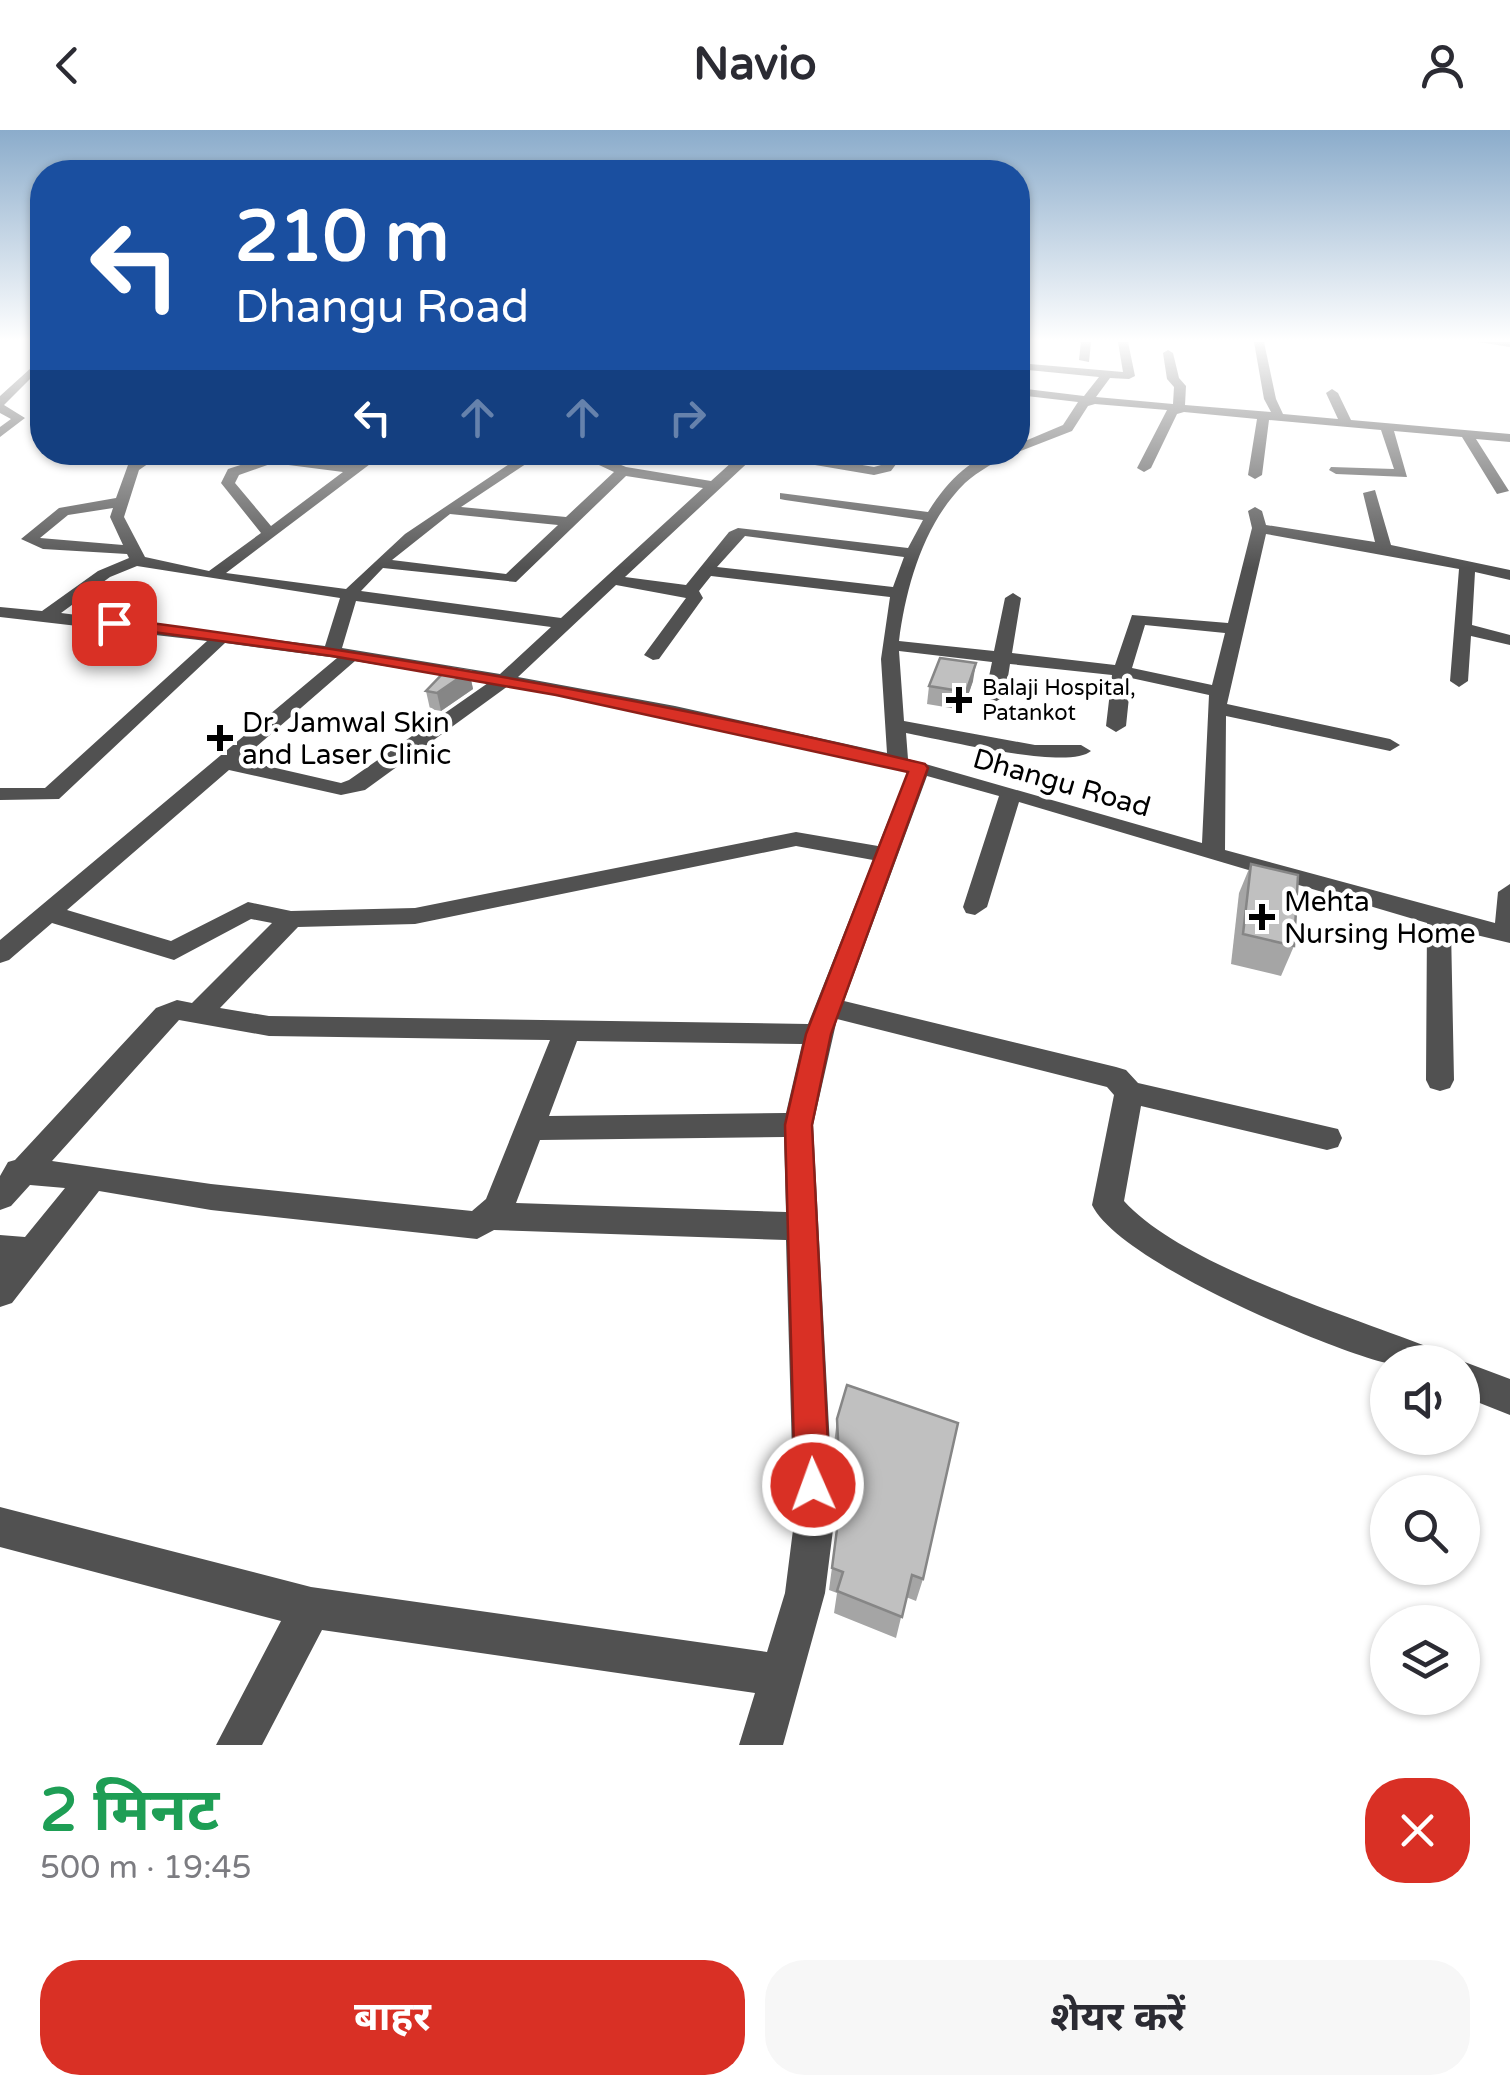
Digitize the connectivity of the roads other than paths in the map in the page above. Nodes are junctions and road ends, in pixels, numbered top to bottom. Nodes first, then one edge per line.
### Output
1 (23, 417) edge
2 (1075, 417) edge
3 (1172, 417) edge
4 (1258, 417) edge
5 (1344, 417) edge
6 (1264, 418) junction
7 (1280, 419) joint
8 (1347, 425) junction
9 (1386, 427) junction
10 (0, 434) edge
11 (1468, 435) junction
12 (1510, 438) edge
13 (1030, 439) edge
14 (1041, 441) junction
15 (1030, 444) edge
16 (138, 465) edge
17 (254, 465) edge
18 (318, 465) edge
19 (363, 465) edge
20 (512, 465) edge
21 (608, 465) edge
22 (737, 465) edge
23 (838, 465) edge
24 (889, 465) edge
25 (980, 465) edge
26 (1144, 468) dead end
27 (356, 470) junction
28 (1336, 470) dead end
29 (622, 471) junction
30 (1255, 474) dead end
31 (714, 486) junction
32 (1502, 491) dead end
33 (1370, 493) dead end
34 (786, 496) dead end
35 (121, 502) junction
36 (450, 510) junction
37 (933, 517) junction
38 (572, 522) junction
39 (270, 534) junction
40 (1384, 548) junction
41 (913, 554) junction
42 (136, 555) junction
43 (380, 562) junction
44 (1467, 566) junction
45 (704, 570) junction
46 (1510, 575) edge
47 (212, 576) junction
48 (483, 578) junction
49 (612, 580) junction
50 (690, 591) junction
51 (351, 593) junction
52 (900, 593) junction
53 (1014, 598) dead end
54 (446, 608) junction
55 (46, 616) junction
56 (6, 617) edge
57 (565, 624) junction
58 (1236, 628) junction
59 (1465, 629) junction
60 (222, 636) junction
61 (1510, 640) edge
62 (890, 645) junction
63 (342, 653) junction
64 (654, 654) dead end
65 (1004, 658) junction
66 (1122, 671) junction
67 (503, 681) junction
68 (1460, 681) dead end
69 (995, 696) dead end
70 (1218, 700) junction
71 (896, 725) junction
72 (1116, 726) dead end
73 (1390, 744) dead end
74 (1081, 751) dead end
75 (225, 764) junction
76 (908, 766) junction
77 (0, 794) edge
78 (1010, 795) junction
79 (887, 854) junction
80 (1213, 855) junction
81 (1510, 892) edge
82 (974, 908) dead end
83 (48, 913) junction
84 (291, 919) junction
85 (1439, 920) junction
86 (1508, 935) edge
87 (0, 954) edge
88 (199, 1012) junction
89 (824, 1021) junction
90 (568, 1032) junction
91 (1440, 1080) dead end
92 (1129, 1092) junction
93 (798, 1125) junction
94 (530, 1128) junction
95 (1327, 1138) dead end
96 (20, 1171) junction
97 (92, 1177) junction
98 (0, 1197) edge
99 (490, 1216) junction
100 (802, 1227) junction
101 (16, 1250) edge
102 (0, 1292) edge
103 (1382, 1345) edge
104 (1480, 1385) edge
105 (1510, 1397) edge
106 (0, 1527) edge
107 (311, 1608) junction
108 (781, 1676) junction
109 (238, 1745) edge
110 (761, 1745) edge

1 - 10 street
2 - 14 street
3 - 26 street
4 - 6 street
5 - 8 street
6 - 7 street
6 - 30 street
7 - 8 street
8 - 9 street
9 - 11 street
9 - 28 street
11 - 12 street
11 - 32 street
13 - 14 street
14 - 15 street
16 - 35 street
17 - 39 street
18 - 27 street
19 - 27 street
20 - 36 street
21 - 29 street
22 - 31 street
23 - 24 street
25 - 37 street
27 - 39 street
29 - 31 street
29 - 38 street
31 - 49 street
33 - 40 street
34 - 37 street
35 - 42 street
35 - 42 street
36 - 38 street
36 - 43 street
37 - 41 street
38 - 48 street
39 - 47 street
40 - 44 street
40 - 58 street
41 - 45 street
41 - 52 street
42 - 47 street
42 - 55 street
43 - 48 street
43 - 51 street
44 - 46 street
44 - 59 street
45 - 50 street
45 - 52 street
47 - 51 street
48 - 54 street
49 - 50 street
49 - 57 street
50 - 64 street
51 - 54 street
51 - 63 street
52 - 62 street
53 - 65 street
54 - 57 street
55 - 56 street, Dhangu Road
55 - 60 street, Dhangu Road
57 - 67 street
58 - 66 street
58 - 70 street
59 - 61 street
59 - 68 street
60 - 63 street, Dhangu Road
60 - 77 street
62 - 65 street
62 - 71 street
63 - 67 street, Dhangu Road
63 - 75 street
65 - 66 street
65 - 69 street
66 - 70 street
66 - 72 street
67 - 75 street
67 - 76 street, Dhangu Road
70 - 73 street
70 - 80 street
71 - 74 street
71 - 76 street
75 - 83 street
76 - 78 street, Dhangu Road
76 - 79 street
78 - 80 street, Dhangu Road
78 - 82 street
79 - 84 street
79 - 89 street
80 - 85 street, Dhangu Road
81 - 86 street
83 - 84 street
83 - 87 street
84 - 88 street
85 - 86 street, Dhangu Road
85 - 91 street
88 - 90 street
88 - 96 street
89 - 90 street
89 - 92 street
89 - 93 street
90 - 94 street
92 - 95 street
92 - 103 street
93 - 94 street
93 - 100 street
94 - 99 street
96 - 97 street
96 - 98 street
97 - 99 street
97 - 101 street
99 - 100 street
100 - 108 street
101 - 102 street
104 - 105 street
106 - 107 street
107 - 108 street
107 - 109 street
108 - 110 street

